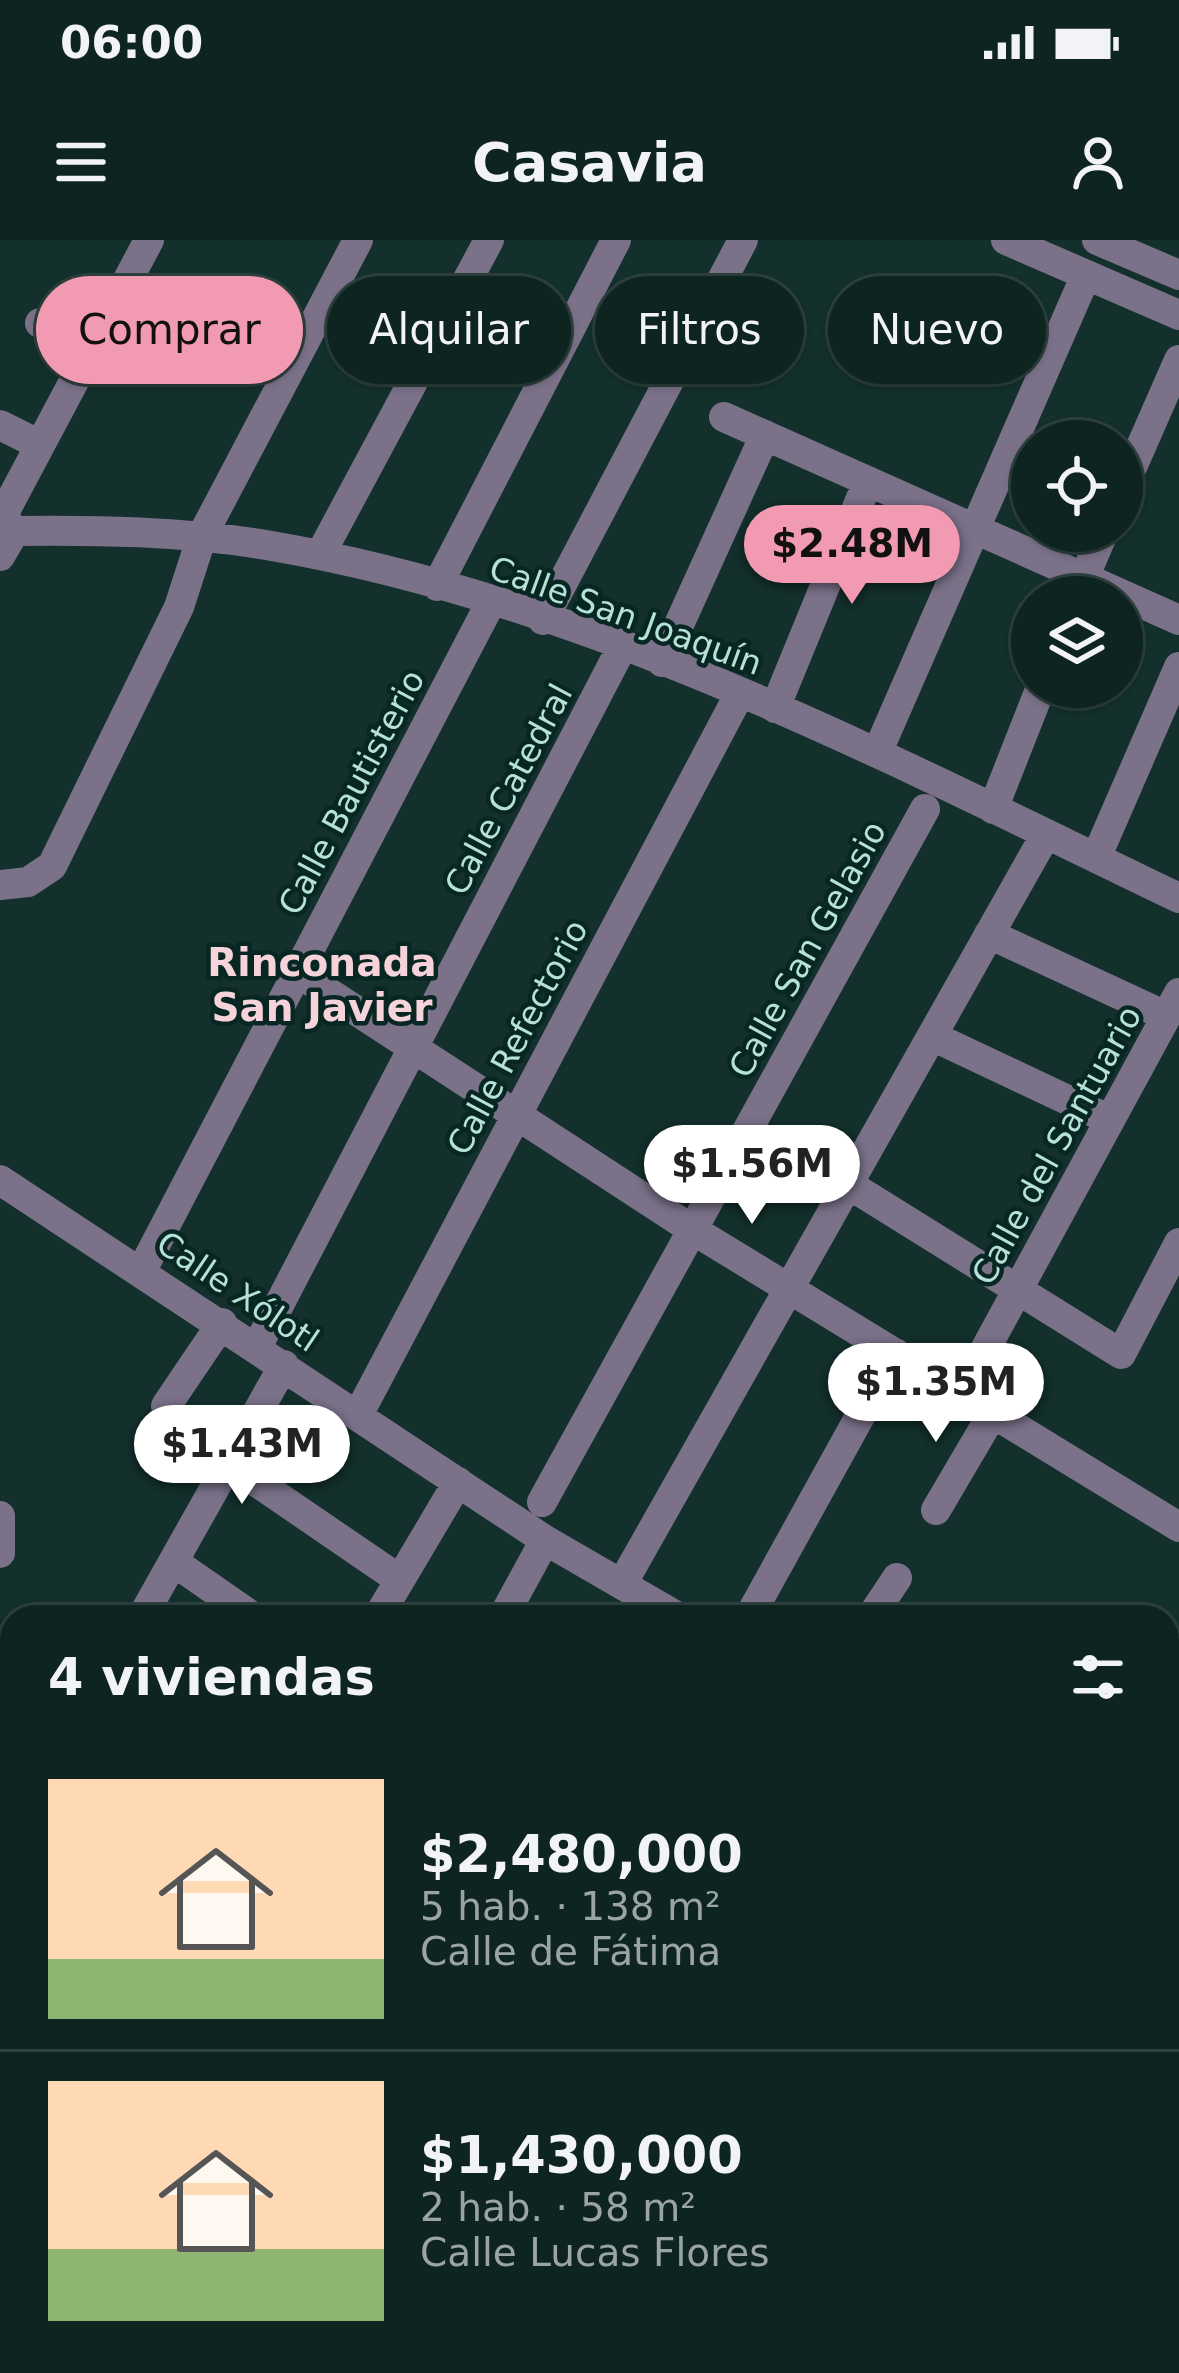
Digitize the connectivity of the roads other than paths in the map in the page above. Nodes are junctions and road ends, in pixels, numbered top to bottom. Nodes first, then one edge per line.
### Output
1 (358, 240) edge
2 (489, 240) edge
3 (616, 240) edge
4 (743, 240) edge
5 (1006, 240) edge
6 (1097, 240) edge
7 (146, 241) edge
8 (1086, 275) junction
9 (1179, 275) edge
10 (128, 276) edge
11 (1179, 315) edge
12 (1179, 360) edge
13 (72, 384) edge
14 (724, 417) dead end
15 (0, 425) edge
16 (765, 435) junction
17 (1143, 442) edge
18 (40, 445) junction
19 (868, 481) junction
20 (4, 527) edge
21 (974, 528) junction
22 (202, 536) junction
23 (320, 555) junction
24 (1060, 576) edge
25 (437, 586) junction
26 (491, 602) junction
27 (1143, 608) edge
28 (544, 620) junction
29 (1179, 620) edge
30 (622, 647) junction
31 (662, 662) junction
32 (1179, 667) edge
33 (740, 693) junction
34 (775, 708) junction
35 (1033, 708) edge
36 (877, 753) junction
37 (925, 809) dead end
38 (993, 809) junction
39 (1046, 834) junction
40 (1096, 858) junction
41 (0, 885) edge
42 (1179, 898) edge
43 (989, 934) junction
44 (297, 973) junction
45 (1173, 1005) edge
46 (932, 1036) junction
47 (414, 1048) junction
48 (516, 1115) junction
49 (1110, 1120) junction
50 (0, 1180) edge
51 (848, 1184) junction
52 (693, 1229) junction
53 (1179, 1243) edge
54 (142, 1270) junction
55 (789, 1288) junction
56 (1017, 1289) junction
57 (222, 1323) junction
58 (257, 1348) junction
59 (895, 1354) junction
60 (284, 1365) junction
61 (961, 1394) junction
62 (166, 1406) dead end
63 (993, 1413) junction
64 (358, 1415) junction
65 (229, 1463) junction
66 (458, 1482) junction
67 (542, 1502) dead end
68 (935, 1510) dead end
69 (0, 1516) edge
70 (1179, 1527) edge
71 (545, 1540) junction
72 (0, 1553) edge
73 (174, 1562) junction
74 (897, 1578) dead end
75 (400, 1580) junction
76 (622, 1584) junction
77 (149, 1605) edge
78 (236, 1605) edge
79 (386, 1605) edge
80 (510, 1605) edge
81 (658, 1605) edge
82 (755, 1605) edge
83 (879, 1605) edge

1 - 22 street
2 - 23 street
3 - 25 street
4 - 28 street
5 - 8 street
6 - 9 street
7 - 10 street
8 - 11 street
8 - 21 street
12 - 17 street
13 - 18 street
14 - 16 street
15 - 18 street
16 - 19 street
16 - 31 street
18 - 20 street
19 - 21 street
19 - 34 street
20 - 22 street, Calle San Joaquín
21 - 24 street
21 - 36 street
22 - 23 street, Calle San Joaquín
22 - 41 street
23 - 25 street, Calle San Joaquín
25 - 26 street, Calle San Joaquín
26 - 28 street, Calle San Joaquín
26 - 44 street, Calle Bautisterio
27 - 29 street
28 - 30 street, Calle San Joaquín
30 - 31 street, Calle San Joaquín
30 - 47 street, Calle Catedral
31 - 33 street, Calle San Joaquín
32 - 40 street
33 - 34 street, Calle San Joaquín
33 - 48 street, Calle Refectorio
34 - 36 street, Calle San Joaquín
35 - 38 street
36 - 38 street, Calle San Joaquín
37 - 52 street, Calle San Gelasio
38 - 39 street, Calle San Joaquín
39 - 40 street, Calle San Joaquín
39 - 43 street
40 - 42 street, Calle San Joaquín
43 - 45 street
43 - 46 street
44 - 47 street
44 - 54 street, Calle Bautisterio
45 - 49 street, Calle del Santuario
46 - 49 street
46 - 51 street
47 - 48 street
47 - 58 street, Calle Catedral
48 - 52 street
48 - 64 street, Calle Refectorio
49 - 56 street, Calle del Santuario
50 - 54 street, Calle Xólotl
51 - 55 street
51 - 56 street
52 - 55 street
52 - 67 street, Calle San Gelasio
53 - 56 street
54 - 57 street, Calle Xólotl
55 - 59 street
55 - 76 street
56 - 61 street, Calle del Santuario
57 - 58 street, Calle Xólotl
57 - 62 street
58 - 60 street, Calle Xólotl
59 - 61 street
59 - 82 street
60 - 64 street, Calle Xólotl
60 - 65 street
61 - 63 street
63 - 68 street
63 - 70 street
64 - 66 street, Calle Xólotl
65 - 73 street
65 - 75 street
66 - 71 street, Calle Xólotl
66 - 75 street
69 - 72 street
71 - 76 street, Calle Xólotl
71 - 80 street
73 - 77 street
73 - 78 street
74 - 83 street
75 - 79 street
76 - 81 street, Calle Xólotl

